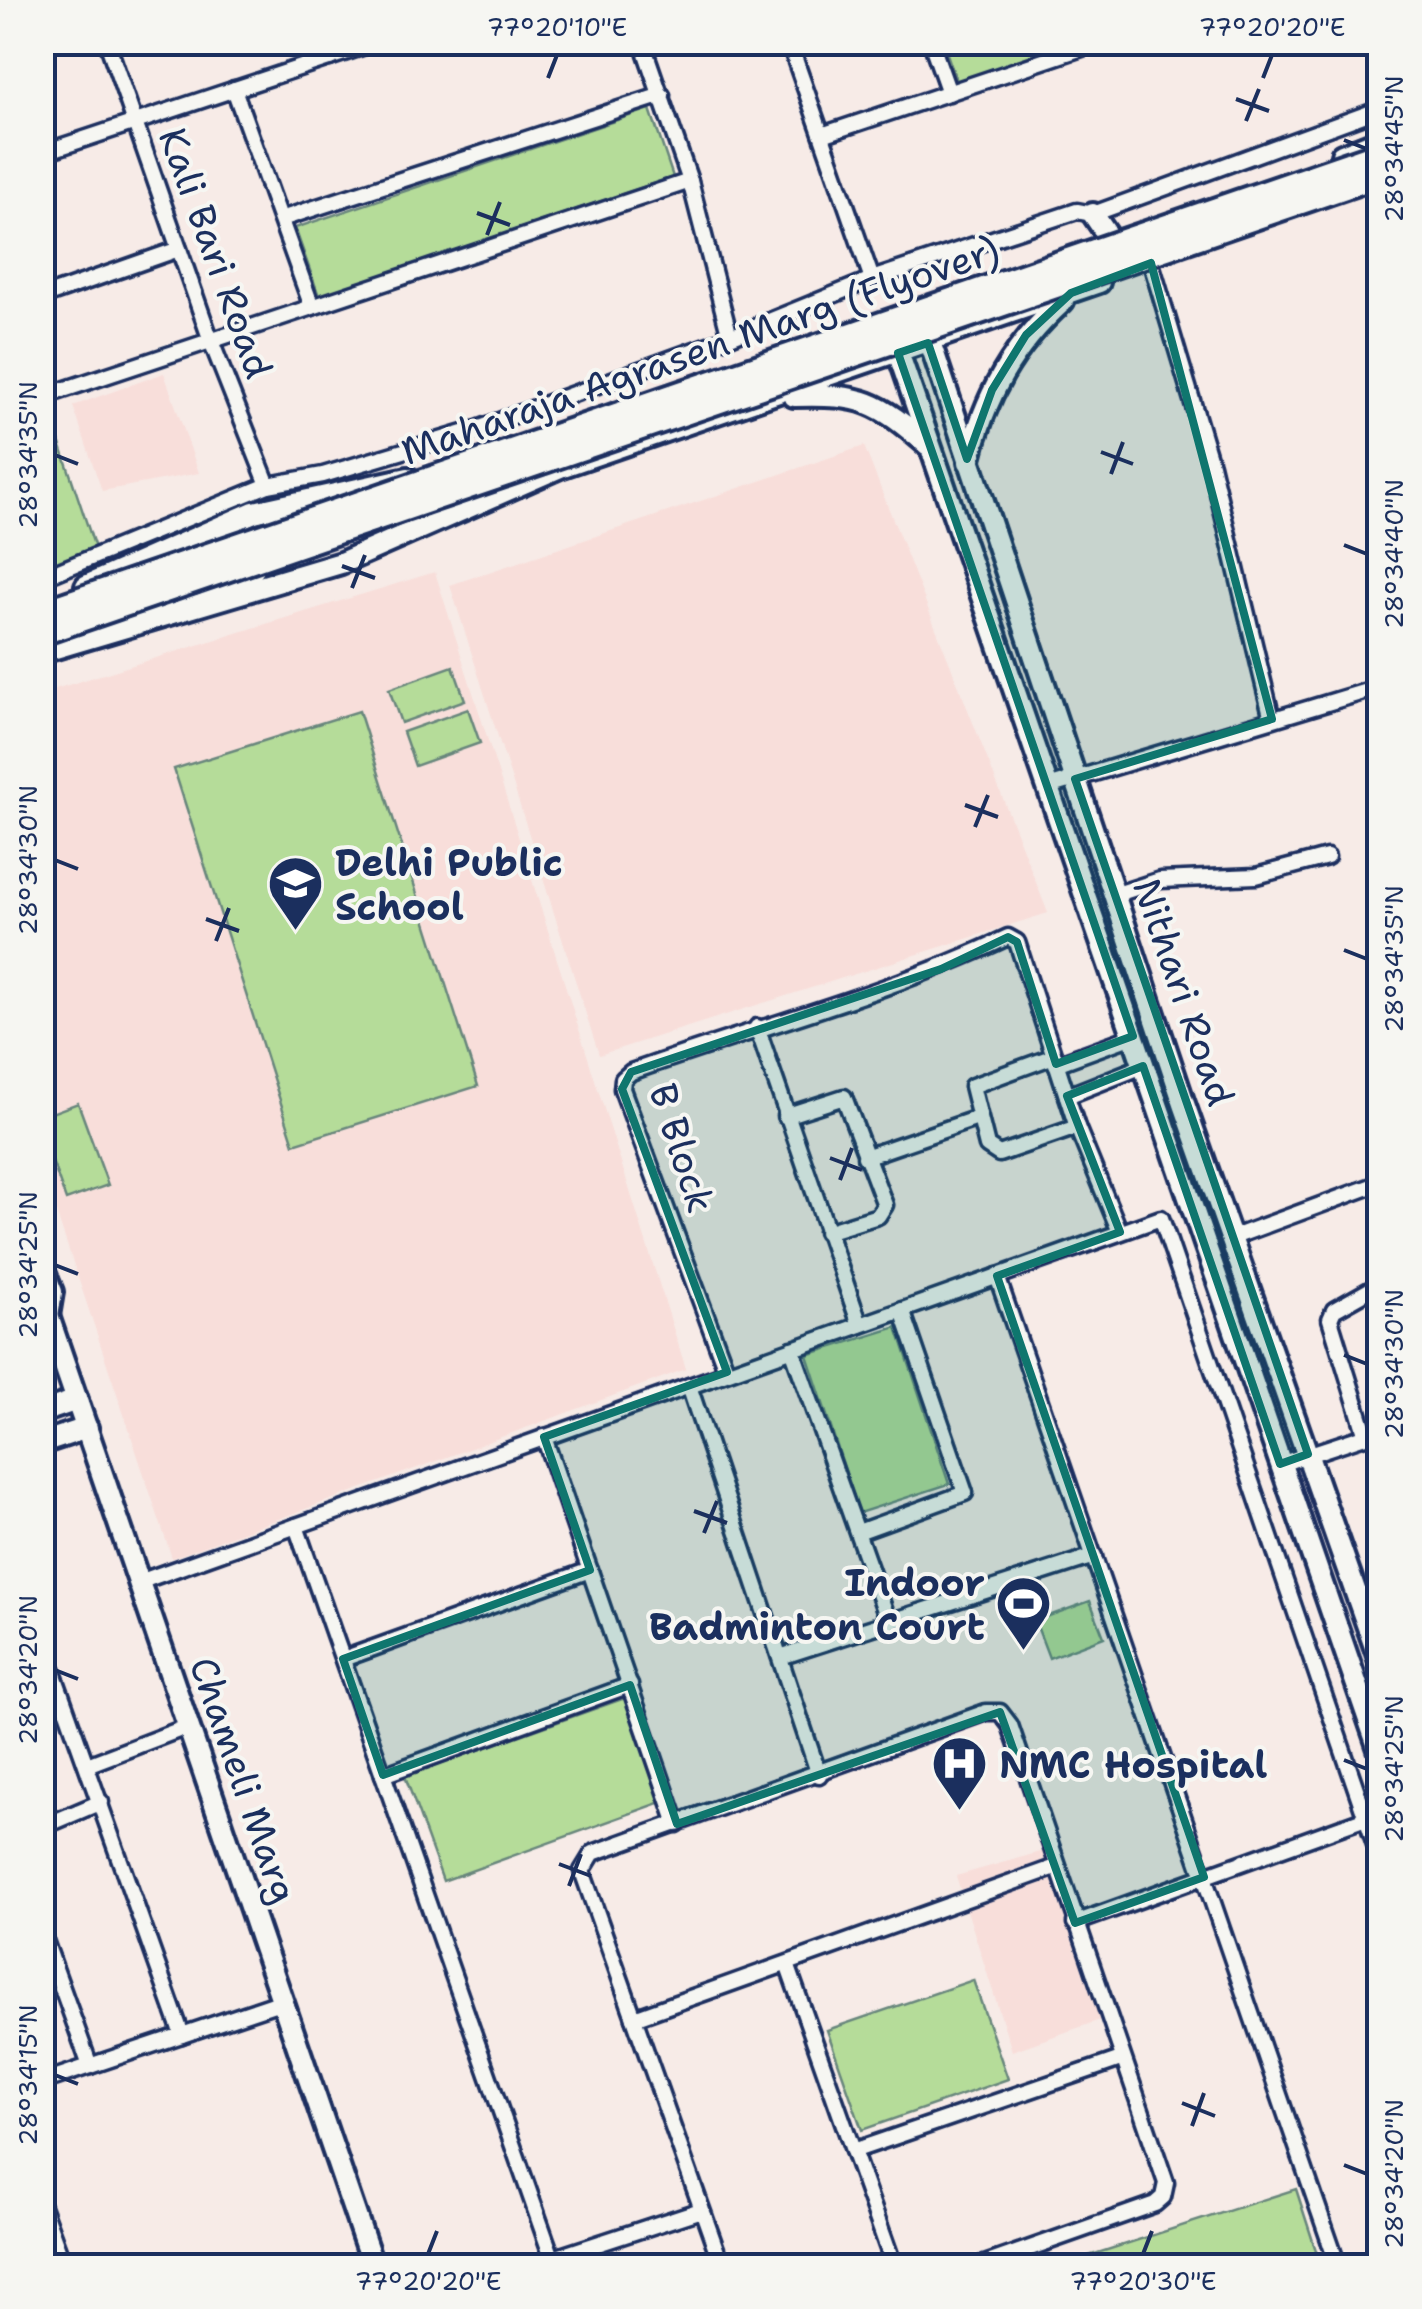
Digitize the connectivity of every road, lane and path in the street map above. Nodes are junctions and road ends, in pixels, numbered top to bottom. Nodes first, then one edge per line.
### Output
1 (106, 42) edge
2 (324, 42) edge
3 (377, 42) edge
4 (642, 42) edge
5 (789, 42) edge
6 (931, 42) edge
7 (1100, 42) edge
8 (330, 58) junction
9 (234, 90) junction
10 (949, 93) junction
11 (662, 95) junction
12 (1380, 109) edge
13 (134, 122) junction
14 (1380, 130) edge
15 (822, 136) junction
16 (1380, 140) edge
17 (1368, 151) edge
18 (42, 153) edge
19 (1380, 175) edge
20 (690, 181) junction
21 (1380, 185) edge
22 (1093, 214) junction
23 (281, 219) junction
24 (1110, 239) junction
25 (179, 249) junction
26 (1151, 263) junction
27 (872, 279) junction
28 (1071, 292) junction
29 (42, 297) edge
30 (918, 303) junction
31 (312, 307) junction
32 (885, 315) junction
33 (730, 336) junction
34 (212, 341) junction
35 (928, 343) junction
36 (898, 353) junction
37 (42, 397) edge
38 (772, 397) junction
39 (930, 447) junction
40 (969, 464) junction
41 (413, 476) junction
42 (268, 484) junction
43 (434, 522) junction
44 (150, 557) junction
45 (42, 578) edge
46 (42, 602) edge
47 (42, 612) edge
48 (142, 619) junction
49 (42, 633) edge
50 (42, 652) edge
51 (1380, 686) edge
52 (1272, 719) junction
53 (1075, 779) junction
54 (1048, 787) junction
55 (1326, 857) dead end
56 (1114, 895) junction
57 (757, 1027) junction
58 (1133, 1036) junction
59 (1055, 1060) junction
60 (1143, 1066) junction
61 (1067, 1096) junction
62 (1184, 1104) junction
63 (1160, 1113) junction
64 (785, 1116) junction
65 (978, 1118) junction
66 (1077, 1127) junction
67 (865, 1156) junction
68 (1380, 1182) edge
69 (826, 1232) junction
70 (1120, 1232) junction
71 (1232, 1238) junction
72 (42, 1267) edge
73 (997, 1276) junction
74 (1380, 1284) edge
75 (902, 1310) junction
76 (46, 1313) edge
77 (860, 1325) junction
78 (792, 1349) junction
79 (727, 1372) junction
80 (689, 1386) junction
81 (77, 1400) junction
82 (42, 1412) edge
83 (87, 1428) junction
84 (1373, 1433) edge
85 (544, 1438) junction
86 (42, 1443) edge
87 (1308, 1454) junction
88 (1280, 1464) junction
89 (296, 1526) junction
90 (858, 1532) junction
91 (1094, 1556) junction
92 (590, 1570) junction
93 (139, 1582) junction
94 (890, 1622) junction
95 (42, 1642) edge
96 (780, 1656) junction
97 (342, 1659) junction
98 (1380, 1661) edge
99 (630, 1685) junction
100 (189, 1726) junction
101 (1380, 1752) edge
102 (88, 1765) junction
103 (383, 1775) junction
104 (819, 1775) junction
105 (101, 1802) junction
106 (1372, 1816) edge
107 (678, 1824) junction
108 (42, 1826) edge
109 (1380, 1859) edge
110 (1056, 1868) junction
111 (1204, 1876) junction
112 (1075, 1923) junction
113 (42, 1932) edge
114 (787, 1964) junction
115 (283, 2002) junction
116 (634, 2018) junction
117 (182, 2035) junction
118 (1122, 2058) junction
119 (90, 2066) junction
120 (42, 2082) edge
121 (853, 2151) junction
122 (42, 2206) edge
123 (701, 2210) junction
124 (554, 2263) edge
125 (985, 2265) edge
126 (64, 2266) edge
127 (374, 2266) edge
128 (530, 2266) edge
129 (722, 2266) edge
130 (894, 2266) edge
131 (1338, 2266) edge

1 - 13 street, Kali Bari Road
2 - 8 street
3 - 8 street
4 - 11 street
5 - 15 street
6 - 10 street
7 - 10 street
8 - 9 street
9 - 13 street
9 - 23 street
10 - 15 street
11 - 20 street
11 - 23 street
12 - 22 street
13 - 18 street
13 - 25 street, Kali Bari Road
14 - 17 street
15 - 27 street
16 - 17 street
17 - 24 street
17 - 47 main road, Maharaja Agrasen Marg (Flyover), bridge
19 - 49 main road, Maharaja Agrasen Marg (Flyover), bridge
20 - 31 street
20 - 33 street
21 - 26 street
22 - 24 street
22 - 27 street
23 - 31 street
24 - 30 street
25 - 29 street
25 - 34 street, Kali Bari Road
26 - 28 street
26 - 52 street
27 - 33 street
28 - 35 street
28 - 40 street
30 - 32 street
30 - 35 street, Nithari Road
31 - 34 street
32 - 36 street
32 - 41 street
33 - 42 street
34 - 37 street
34 - 42 street, Kali Bari Road
35 - 36 street
35 - 40 street, Nithari Road
36 - 38 street
36 - 39 street
38 - 39 street
38 - 43 street
39 - 54 street
40 - 53 street, Nithari Road
41 - 43 street
41 - 44 street
42 - 45 street
43 - 48 street
44 - 46 street
44 - 48 street
48 - 50 street
51 - 52 street
52 - 53 street
53 - 54 street
53 - 56 street, Nithari Road
54 - 58 street
55 - 56 street
56 - 62 street, Nithari Road
57 - 59 street, B Block
57 - 64 street
57 - 79 street, B Block
58 - 59 street
58 - 60 street
59 - 61 street, B Block
59 - 65 street
60 - 61 street
60 - 63 street
61 - 66 street, B Block
62 - 63 street
62 - 71 street, Nithari Road
63 - 88 street
64 - 67 street
64 - 69 street
65 - 66 street
65 - 67 street
66 - 70 street, B Block
67 - 69 street
68 - 71 street
69 - 77 street
70 - 73 street
70 - 106 street
71 - 87 street, Nithari Road
72 - 76 street, Chameli Marg
73 - 75 street
73 - 91 street
74 - 84 street
75 - 77 street
75 - 90 street
76 - 81 street, Chameli Marg
77 - 78 street
78 - 79 street
78 - 90 street
79 - 80 street
80 - 85 street
80 - 96 street
81 - 82 street
81 - 83 street, Chameli Marg
83 - 86 street
83 - 93 street, Chameli Marg
84 - 87 street
85 - 89 street
85 - 92 street
87 - 88 street
87 - 98 street, Nithari Road
88 - 101 street
89 - 93 street
89 - 97 street
90 - 94 street
91 - 94 street
91 - 111 street
92 - 97 street
92 - 99 street
93 - 100 street, Chameli Marg
94 - 96 street
95 - 102 street
96 - 104 street
97 - 103 street
99 - 103 street
99 - 107 street
100 - 102 street
100 - 115 street, Chameli Marg
102 - 105 street
103 - 124 street
104 - 107 street
104 - 110 street
105 - 108 street
105 - 117 street
106 - 109 street
106 - 111 street
107 - 116 street
110 - 112 street
110 - 114 street
111 - 112 street
111 - 131 street
112 - 118 street
113 - 119 street
114 - 116 street
114 - 121 street
115 - 117 street
115 - 127 street, Chameli Marg
116 - 123 street
117 - 119 street
118 - 121 street
118 - 125 street
119 - 120 street
121 - 130 street
122 - 126 street
123 - 124 street
123 - 129 street
124 - 128 street

